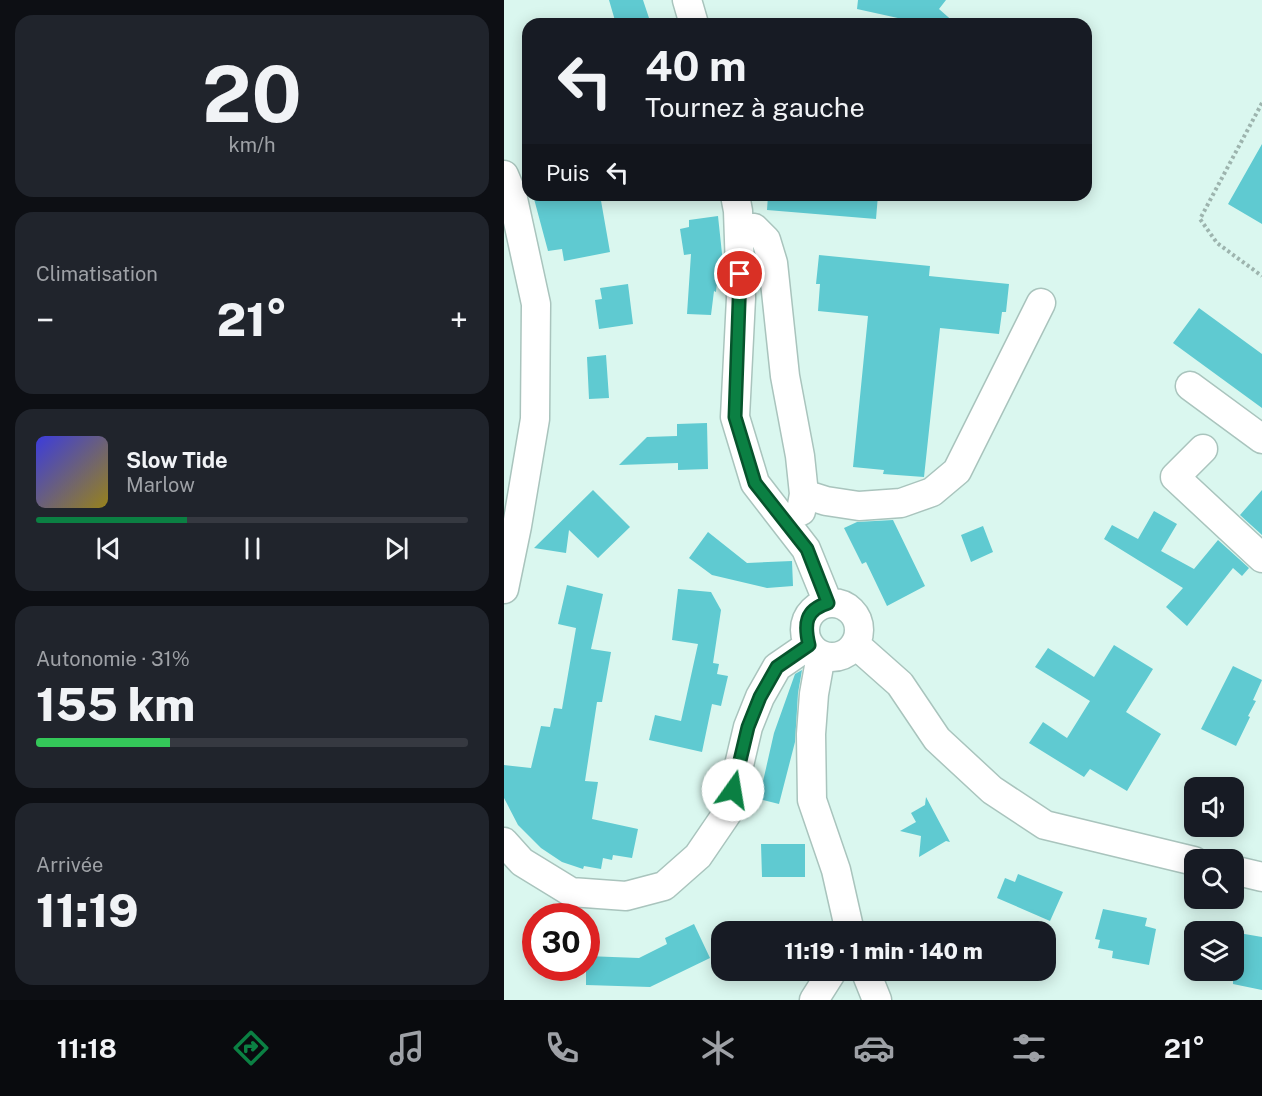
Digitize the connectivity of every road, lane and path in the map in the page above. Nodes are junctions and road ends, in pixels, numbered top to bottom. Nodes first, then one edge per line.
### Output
1 (687, 0) edge
2 (692, 18) edge
3 (1262, 103) edge
4 (504, 175) edge
5 (736, 201) edge
6 (739, 227) junction
7 (1262, 276) edge
8 (1041, 303) dead end
9 (1190, 386) dead end
10 (1262, 440) edge
11 (1203, 449) dead end
12 (804, 494) junction
13 (510, 516) edge
14 (796, 535) junction
15 (1262, 558) edge
16 (504, 589) edge
17 (828, 603) junction
18 (856, 645) junction
19 (815, 650) junction
20 (504, 842) edge
21 (1184, 859) edge
22 (1244, 873) edge
23 (1262, 877) edge
24 (848, 921) edge
25 (826, 981) edge
26 (869, 981) edge
27 (814, 1000) edge
28 (877, 1000) edge

1 - 2 street
3 - 7 path
4 - 13 street
5 - 6 street
6 - 12 street
6 - 14 street
8 - 12 street
9 - 10 street
11 - 15 street
12 - 14 street
13 - 16 street
14 - 17 street
17 - 18 street
17 - 19 street
18 - 19 street
18 - 21 street
19 - 20 street
19 - 24 street
22 - 23 street
25 - 27 street
26 - 28 street

